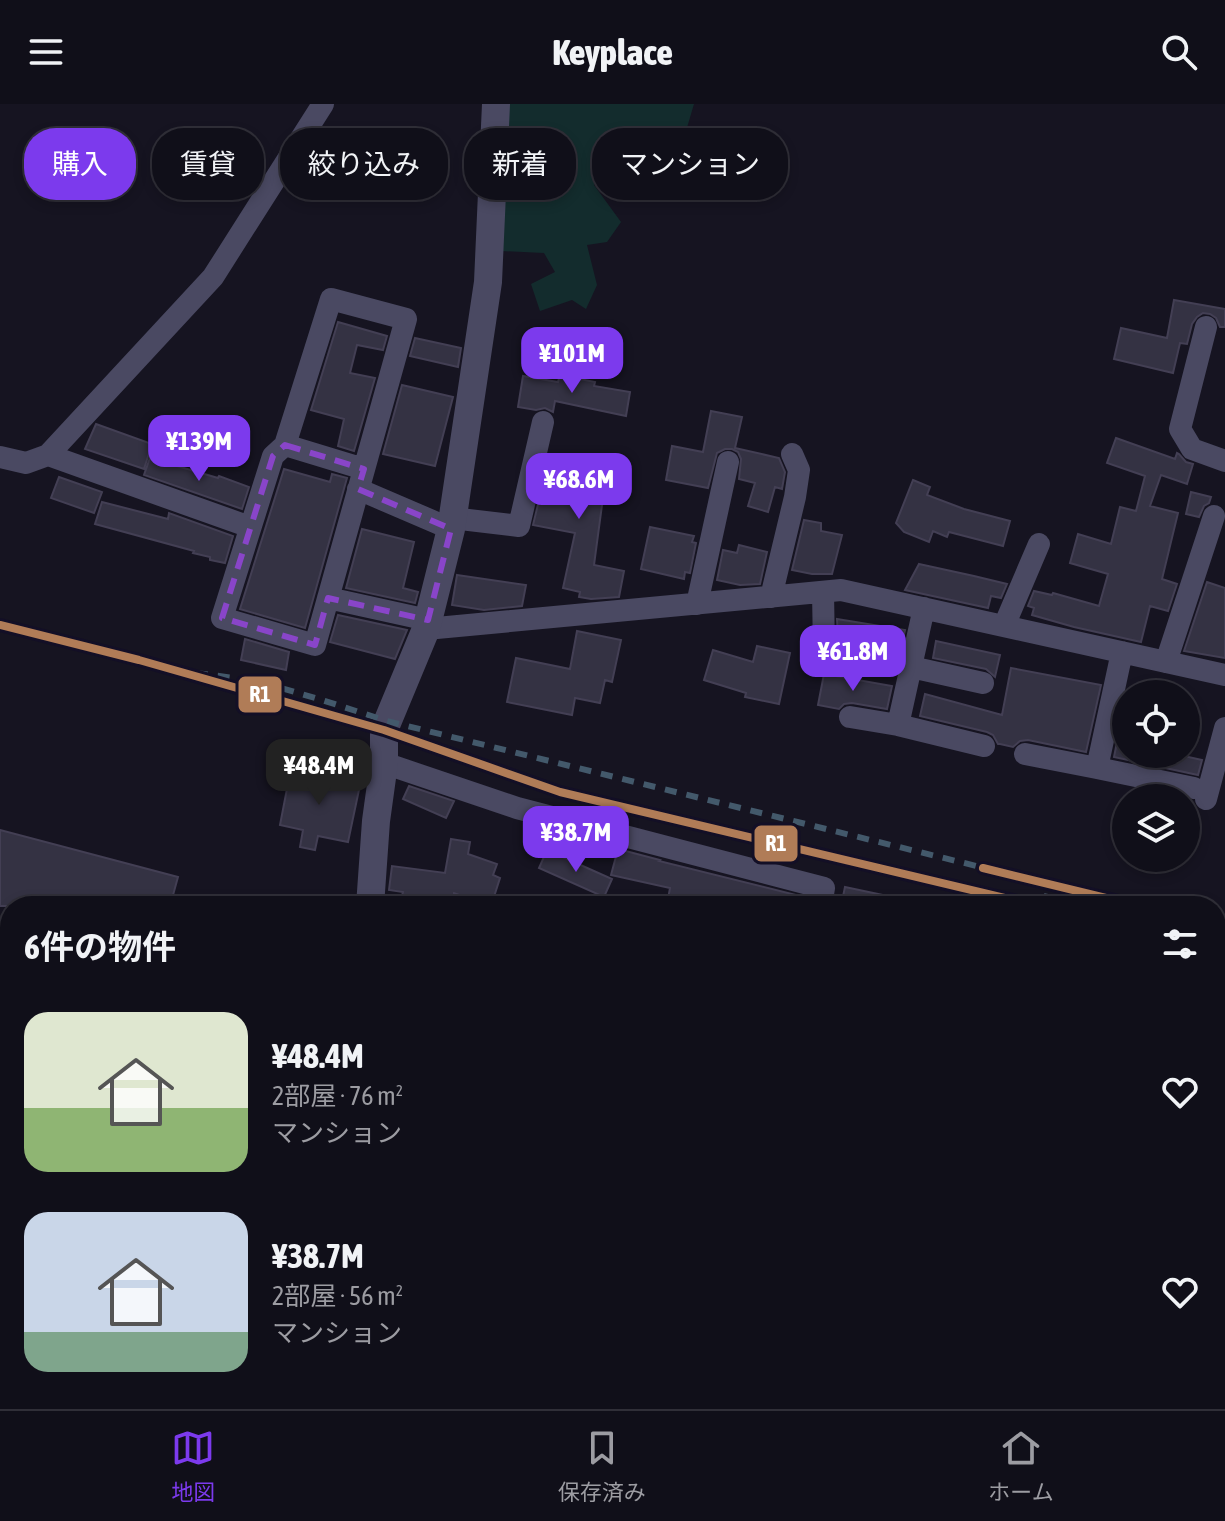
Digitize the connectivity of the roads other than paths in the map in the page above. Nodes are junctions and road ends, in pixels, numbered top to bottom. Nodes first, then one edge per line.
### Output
1 (323, 104) edge
2 (496, 104) edge
3 (1206, 327) dead end
4 (543, 422) dead end
5 (285, 445) junction
6 (792, 454) dead end
7 (48, 455) junction
8 (0, 457) edge
9 (1225, 461) edge
10 (728, 462) dead end
11 (361, 479) junction
12 (1214, 516) dead end
13 (451, 523) junction
14 (250, 527) junction
15 (1039, 544) dead end
16 (823, 592) junction
17 (771, 597) junction
18 (328, 598) junction
19 (697, 604) junction
20 (924, 608) junction
21 (427, 624) junction
22 (1004, 626) junction
23 (1122, 652) junction
24 (866, 656) dead end
25 (1166, 662) junction
26 (911, 667) junction
27 (1225, 675) edge
28 (983, 683) dead end
29 (850, 717) dead end
30 (898, 725) junction
31 (1225, 728) edge
32 (984, 746) dead end
33 (1025, 754) dead end
34 (384, 763) junction
35 (1097, 768) junction
36 (371, 896) edge
37 (823, 896) edge

1 - 7 street
2 - 13 street
3 - 9 street
4 - 13 street
5 - 11 street
5 - 11 street
5 - 14 street
6 - 17 street
7 - 8 street
7 - 14 street
10 - 19 street
11 - 13 street
11 - 18 street
12 - 25 street
13 - 21 street
14 - 18 street
15 - 22 street
16 - 17 street
16 - 20 street
16 - 24 street
17 - 19 street
18 - 21 street
19 - 21 street
20 - 22 street
20 - 26 street
21 - 34 street
22 - 23 street
23 - 25 street
23 - 35 street
25 - 27 street
26 - 28 street
26 - 30 street
29 - 30 street
30 - 32 street
31 - 35 street
33 - 35 street
34 - 36 street
34 - 37 street

